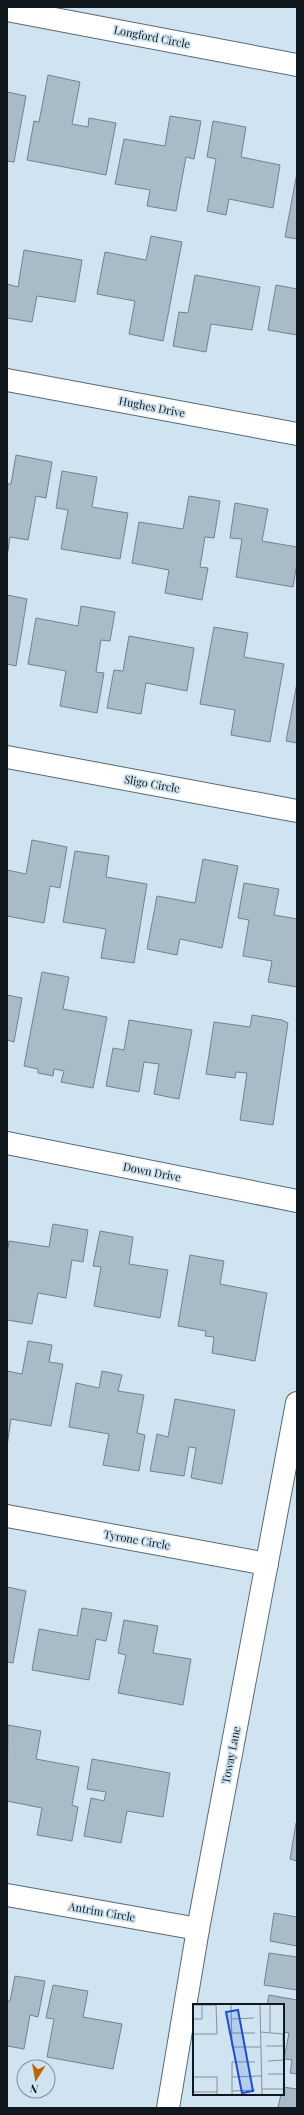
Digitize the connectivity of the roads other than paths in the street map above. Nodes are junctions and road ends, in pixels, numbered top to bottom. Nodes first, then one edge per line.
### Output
1 (7, 10) edge
2 (297, 64) edge
3 (7, 380) edge
4 (297, 434) edge
5 (7, 758) edge
6 (297, 811) edge
7 (7, 1143) edge
8 (297, 1201) edge
9 (297, 1403) edge
10 (7, 1516) edge
11 (267, 1564) junction
12 (7, 1894) edge
13 (198, 1929) junction
14 (168, 2108) edge

1 - 2 street, Longford Circle
3 - 4 street, Hughes Drive
5 - 6 street, Sligo Circle
7 - 8 street, Down Drive
9 - 11 street, Toway Lane
10 - 11 street, Tyrone Circle
11 - 13 street, Toway Lane
12 - 13 street, Antrim Circle
13 - 14 street, Toway Lane

